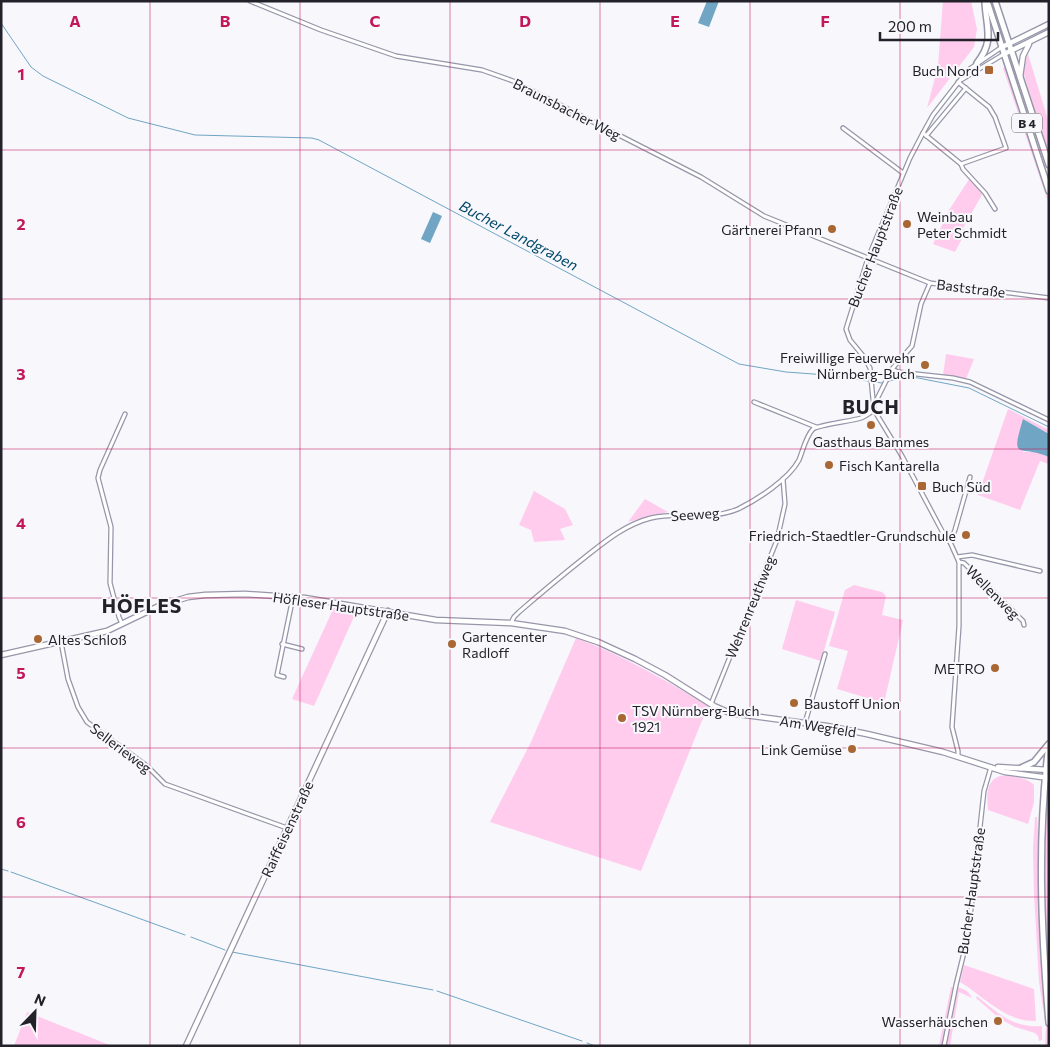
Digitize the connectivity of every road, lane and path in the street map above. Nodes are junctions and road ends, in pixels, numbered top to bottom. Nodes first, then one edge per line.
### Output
1 (250, 1) edge
2 (986, 1) edge
3 (995, 1) edge
4 (1049, 24) edge
5 (1049, 32) edge
6 (1032, 41) junction
7 (1009, 43) junction
8 (1002, 47) junction
9 (1012, 51) junction
10 (1004, 54) junction
11 (977, 63) junction
12 (1020, 77) junction
13 (958, 82) junction
14 (966, 88) junction
15 (843, 128) dead end
16 (925, 134) junction
17 (961, 164) junction
18 (1049, 165) edge
19 (903, 173) junction
20 (1049, 191) edge
21 (995, 209) dead end
22 (868, 258) junction
23 (930, 283) junction
24 (1049, 298) edge
25 (892, 369) junction
26 (754, 402) dead end
27 (873, 403) junction
28 (874, 410) junction
29 (125, 414) dead end
30 (1049, 420) edge
31 (816, 427) junction
32 (970, 477) dead end
33 (783, 479) junction
34 (950, 542) junction
35 (958, 560) junction
36 (1040, 571) dead end
37 (293, 597) junction
38 (388, 611) junction
39 (511, 623) junction
40 (122, 624) junction
41 (1024, 625) dead end
42 (61, 642) junction
43 (282, 644) junction
44 (302, 648) dead end
45 (825, 654) dead end
46 (1, 655) edge
47 (284, 678) dead end
48 (711, 704) junction
49 (805, 723) junction
50 (1049, 744) edge
51 (958, 757) junction
52 (991, 767) junction
53 (1021, 768) junction
54 (1047, 770) edge
55 (1047, 777) edge
56 (287, 828) junction
57 (1049, 1023) edge
58 (186, 1046) edge
59 (944, 1046) edge

1 - 22 street, Braunsbacher Weg
2 - 8 main road, B 4
2 - 11 main road, B 4
3 - 7 main road, B 4
4 - 7 street
5 - 6 street
6 - 9 street
6 - 12 street
7 - 8 street
7 - 9 main road, B 4
8 - 10 main road, B 4
8 - 11 street, Bucher Hauptstraße
9 - 10 street
9 - 12 main road, B 4
10 - 13 street, Bucher Hauptstraße
10 - 20 main road, B 4
11 - 13 street, Bucher Hauptstraße
12 - 18 main road, B 4
13 - 14 street
13 - 16 street, Bucher Hauptstraße
14 - 16 street, Bucher Hauptstraße
14 - 17 street
15 - 19 street
16 - 17 street
16 - 19 street, Bucher Hauptstraße
17 - 21 street
19 - 22 street, Bucher Hauptstraße
22 - 23 street, Baststraße
22 - 27 street, Bucher Hauptstraße
23 - 24 street, Baststraße
23 - 25 street
25 - 27 street
25 - 30 street
26 - 31 street
27 - 28 street, Bucher Hauptstraße
28 - 31 street
28 - 34 street, Bucher Hauptstraße
29 - 40 street
31 - 33 street, Seeweg
32 - 34 street
33 - 39 street, Seeweg
33 - 48 street, Wehrenreuthweg
34 - 35 street, Bucher Hauptstraße
35 - 36 street
35 - 41 street, Wellenweg
35 - 51 street, Bucher Hauptstraße
37 - 38 street, Höfleser Hauptstraße
37 - 40 street, Höfleser Hauptstraße
37 - 43 street
38 - 39 street, Höfleser Hauptstraße
38 - 56 street, Raiffeisenstraße
39 - 48 street, Am Wegfeld
40 - 42 street, Höfleser Hauptstraße
42 - 46 street, Höfleser Hauptstraße
42 - 56 street, Sellerieweg
43 - 44 street
43 - 47 street
45 - 49 street
48 - 49 street, Am Wegfeld
49 - 51 street, Am Wegfeld
50 - 53 main road
50 - 54 main road
51 - 52 street, Am Wegfeld
52 - 53 street, Am Wegfeld
52 - 55 street, Am Wegfeld
52 - 59 street, Bucher Hauptstraße
53 - 54 street, Am Wegfeld
54 - 55 main road
55 - 57 main road
56 - 58 street, Raiffeisenstraße

